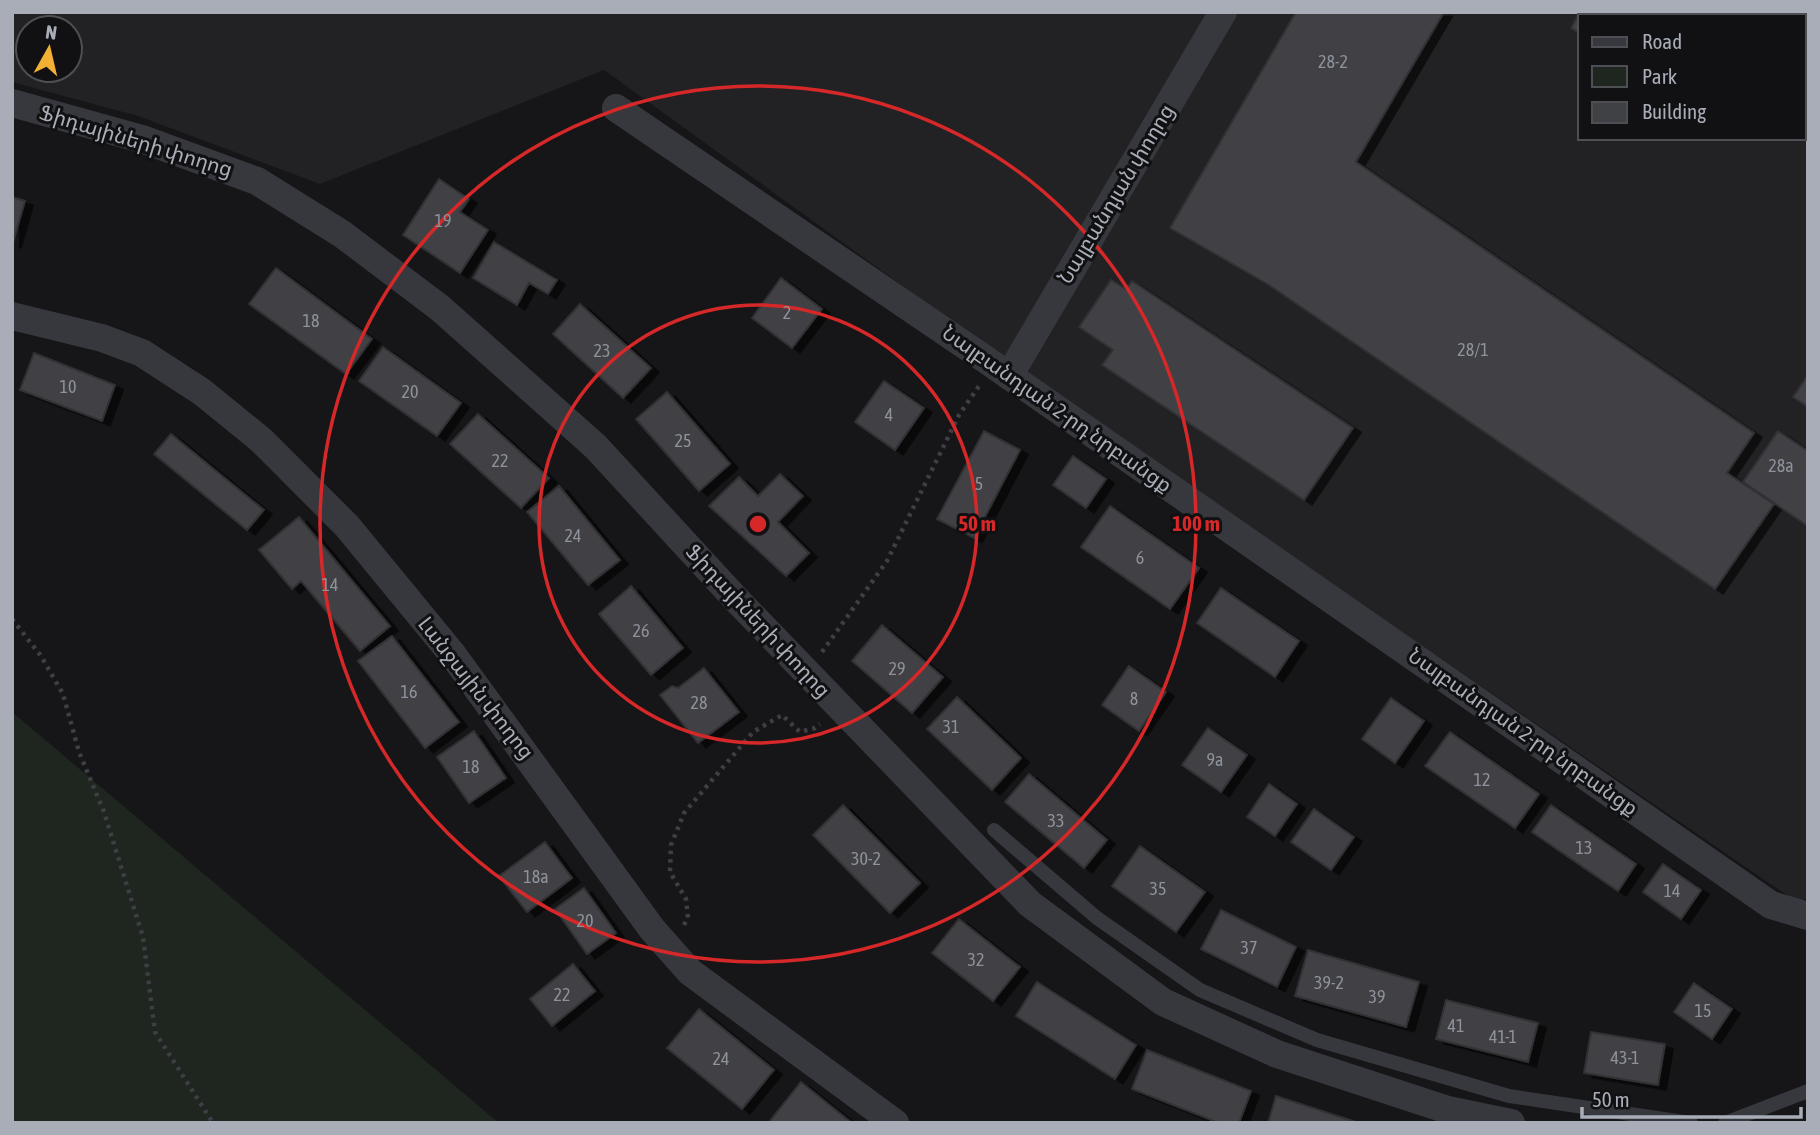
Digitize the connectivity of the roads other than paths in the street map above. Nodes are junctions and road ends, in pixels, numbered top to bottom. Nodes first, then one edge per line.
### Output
1 (1223, 12) edge
2 (12, 103) edge
3 (616, 108) dead end
4 (12, 316) edge
5 (1001, 370) junction
6 (994, 830) dead end
7 (1808, 915) edge
8 (1808, 1091) edge
9 (895, 1123) edge
10 (1511, 1123) edge
11 (1691, 1123) edge
12 (1725, 1123) edge

1 - 5 street, Նալբանդյան փողոց
2 - 10 street, Ֆիդայիների փողոց
3 - 5 street, Նալբանդյան 2-րդ նրբանցք
4 - 9 street, Լանջային փողոց
5 - 7 street, Նալբանդյան 2-րդ նրբանցք
6 - 11 lane
8 - 12 lane

